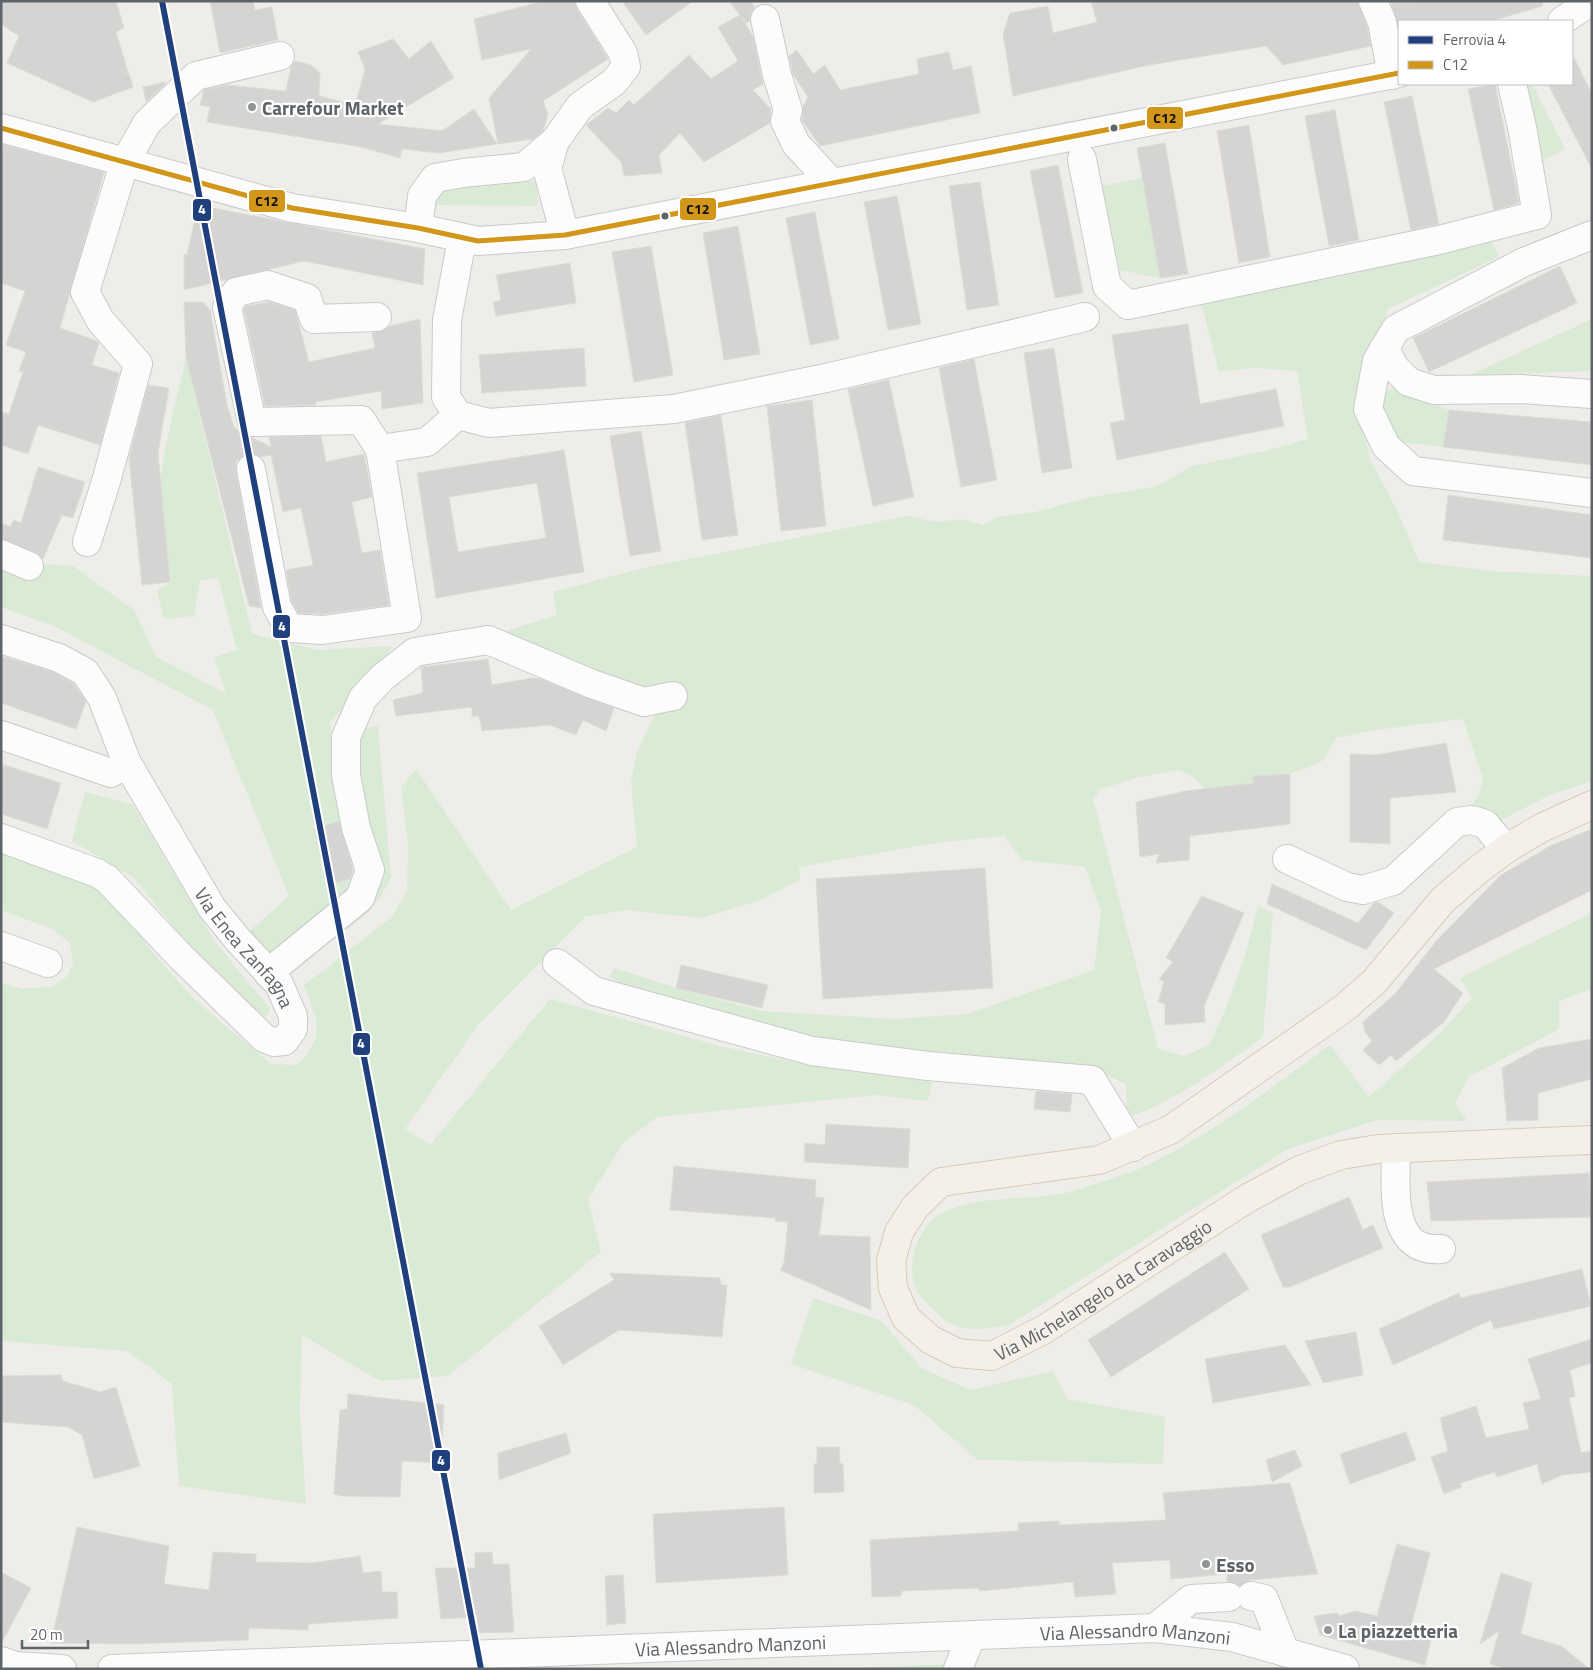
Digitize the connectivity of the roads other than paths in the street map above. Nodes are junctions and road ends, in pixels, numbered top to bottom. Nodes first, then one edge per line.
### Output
1 (590, 1) edge
2 (1373, 1) edge
3 (1591, 1) edge
4 (765, 19) dead end
5 (1563, 20) edge
6 (280, 56) dead end
7 (1396, 74) edge
8 (1512, 85) edge
9 (1, 128) edge
10 (555, 141) junction
11 (1082, 159) dead end
12 (124, 164) junction
13 (831, 182) junction
14 (418, 228) junction
15 (565, 234) junction
16 (1592, 235) edge
17 (462, 238) junction
18 (377, 317) dead end
19 (1085, 317) dead end
20 (1384, 348) junction
21 (1592, 394) edge
22 (458, 415) junction
23 (380, 449) junction
24 (252, 470) dead end
25 (1592, 493) edge
26 (87, 542) dead end
27 (1, 554) edge
28 (29, 566) dead end
29 (1, 639) edge
30 (673, 696) dead end
31 (1, 735) edge
32 (127, 763) junction
33 (1592, 805) edge
34 (1, 838) edge
35 (1506, 849) junction
36 (1287, 859) dead end
37 (1, 946) edge
38 (48, 963) dead end
39 (557, 963) dead end
40 (268, 973) junction
41 (1592, 1140) edge
42 (1133, 1146) junction
43 (1396, 1148) junction
44 (1441, 1249) dead end
45 (1155, 1628) junction
46 (970, 1636) junction
47 (1285, 1652) junction
48 (1, 1661) edge
49 (62, 1669) edge
50 (112, 1669) edge
51 (958, 1669) edge
52 (1345, 1669) edge

1 - 10 street
2 - 7 street
3 - 5 street
4 - 13 street
6 - 12 street
7 - 13 street
8 - 11 street
9 - 12 street
10 - 14 street
10 - 15 street
12 - 14 street
12 - 26 street
13 - 15 street
14 - 17 street
15 - 17 street
16 - 20 street
17 - 22 street
18 - 23 street
19 - 22 street
20 - 21 street
20 - 25 street
22 - 23 street
23 - 24 street
27 - 28 street
29 - 32 street, Via Enea Zanfagna
30 - 40 street
31 - 32 street
32 - 40 street, Via Enea Zanfagna
33 - 35 main road, Via Michelangelo da Caravaggio
34 - 40 street, Via Enea Zanfagna
35 - 36 street
35 - 42 main road, Via Michelangelo da Caravaggio
37 - 38 street
39 - 42 street
41 - 43 main road, Via Michelangelo da Caravaggio
42 - 43 main road, Via Michelangelo da Caravaggio
43 - 44 street
45 - 46 street, Via Alessandro Manzoni
45 - 47 street, Via Alessandro Manzoni
45 - 47 street
46 - 50 street, Via Alessandro Manzoni
46 - 51 street
47 - 52 street, Via Alessandro Manzoni
48 - 49 street

